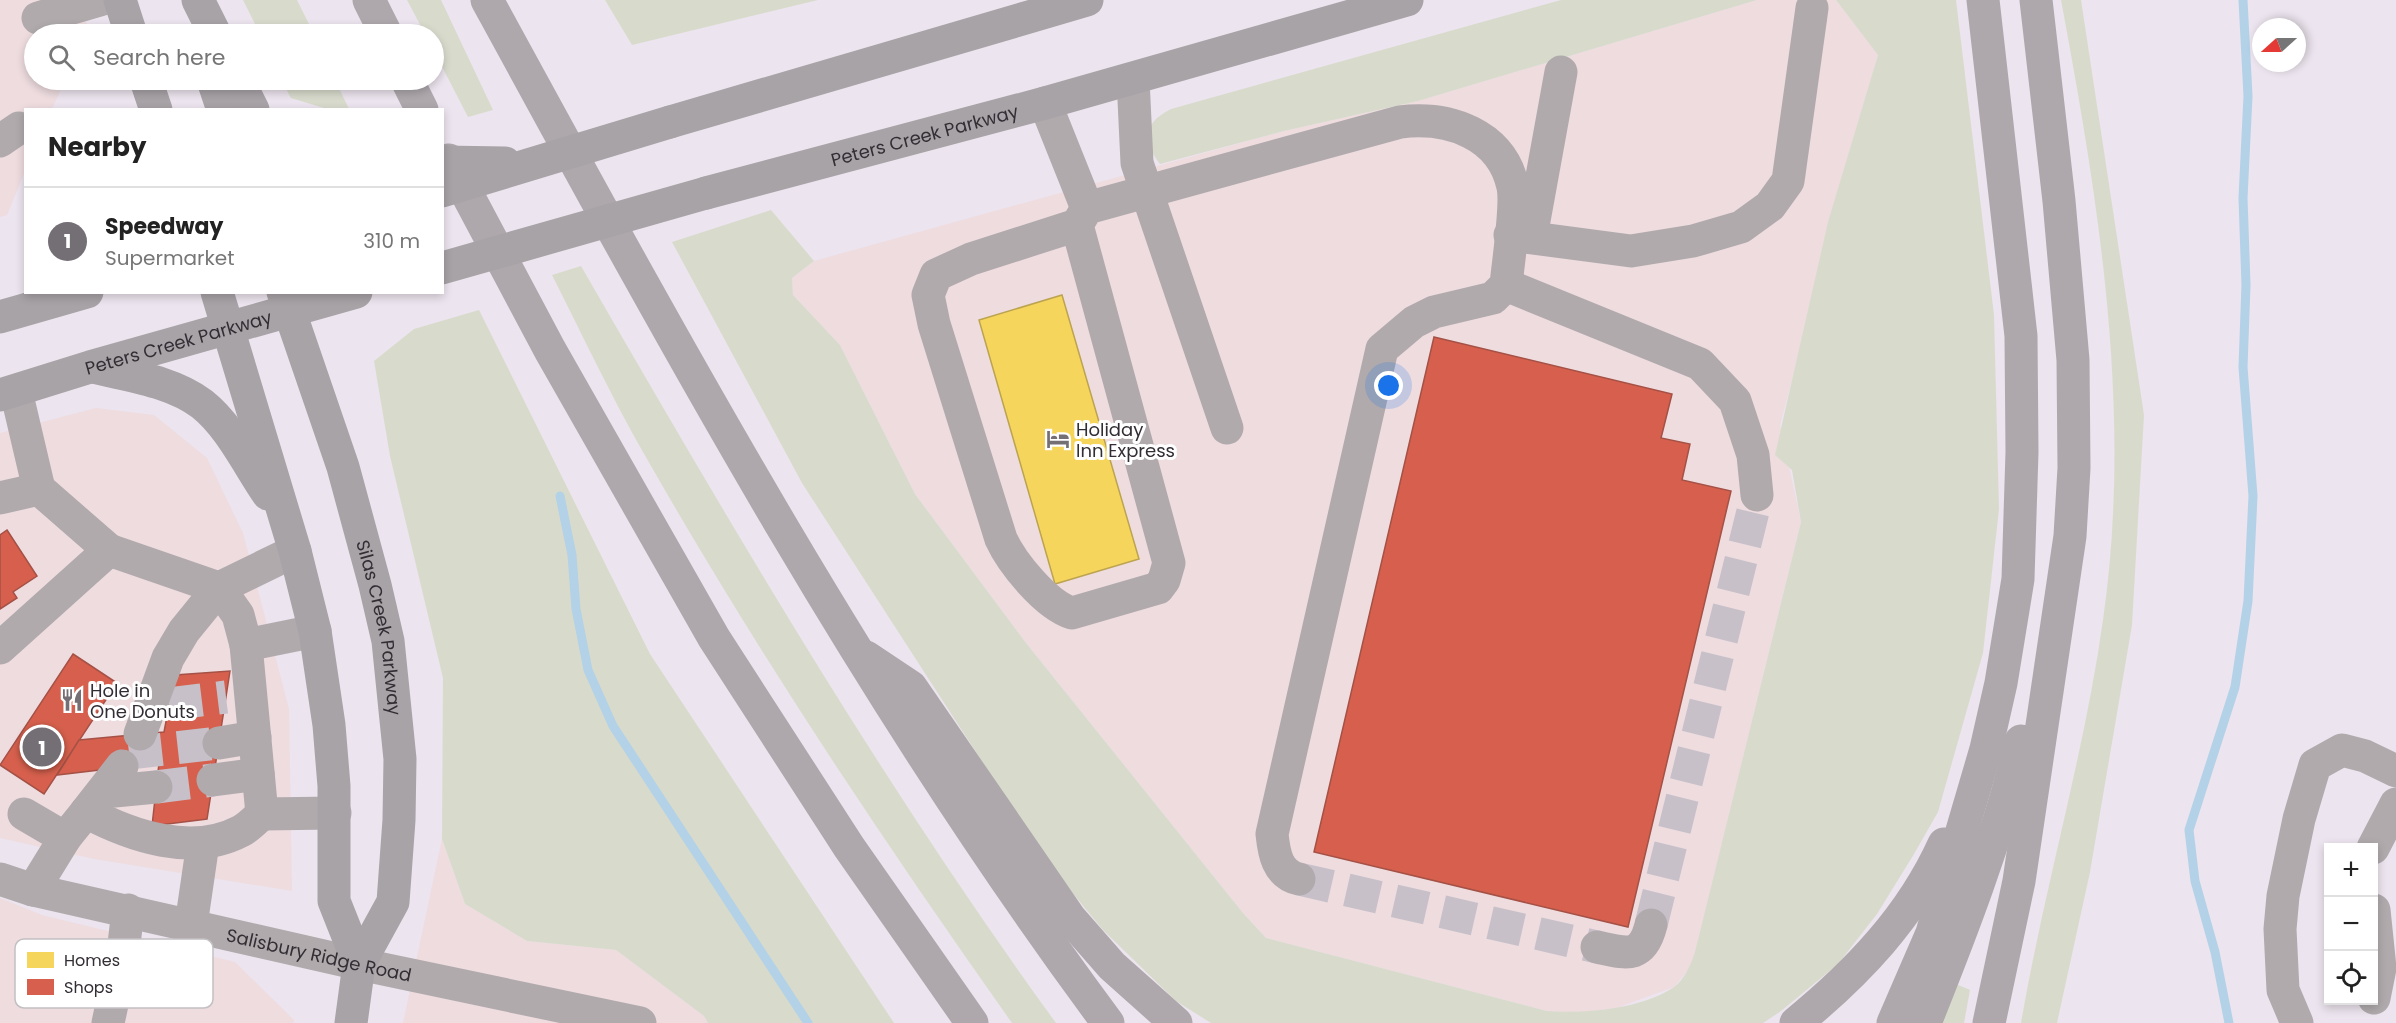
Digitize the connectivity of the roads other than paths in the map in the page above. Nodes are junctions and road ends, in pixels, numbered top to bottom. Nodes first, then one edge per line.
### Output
1 (100, 0) edge
2 (120, 0) edge
3 (186, 0) edge
4 (198, 0) edge
5 (369, 0) edge
6 (487, 0) edge
7 (1087, 0) edge
8 (1407, 0) edge
9 (2036, 0) edge
10 (1983, 1) edge
11 (1812, 8) dead end
12 (38, 18) dead end
13 (128, 24) edge
14 (194, 24) edge
15 (210, 24) edge
16 (381, 24) edge
17 (1561, 72) dead end
18 (1133, 79) junction
19 (149, 90) edge
20 (216, 90) edge
21 (243, 90) edge
22 (412, 90) edge
23 (1045, 103) junction
24 (155, 108) edge
25 (222, 108) edge
26 (252, 108) edge
27 (421, 108) edge
28 (444, 152) edge
29 (444, 162) edge
30 (533, 163) junction
31 (444, 190) edge
32 (1146, 192) junction
33 (1082, 216) junction
34 (1521, 236) junction
35 (444, 267) edge
36 (1500, 292) junction
37 (80, 294) edge
38 (218, 294) edge
39 (342, 294) edge
40 (286, 302) edge
41 (0, 317) edge
42 (229, 328) junction
43 (90, 367) junction
44 (8, 393) edge
45 (1227, 428) dead end
46 (39, 489) junction
47 (1757, 495) tunnel mouth
48 (0, 498) edge
49 (285, 520) junction
50 (2070, 536) junction
51 (109, 550) junction
52 (295, 551) junction
53 (219, 588) junction
54 (315, 631) junction
55 (246, 645) junction
56 (0, 648) edge
57 (853, 648) junction
58 (153, 715) dead end
59 (255, 737) junction
60 (219, 743) tunnel mouth
61 (1986, 749) junction
62 (2396, 771) edge
63 (258, 774) junction
64 (213, 780) tunnel mouth
65 (156, 787) tunnel mouth
66 (104, 790) junction
67 (2396, 804) edge
68 (335, 813) junction
69 (24, 814) dead end
70 (262, 814) junction
71 (65, 837) junction
72 (202, 843) junction
73 (2376, 843) edge
74 (0, 879) edge
75 (1299, 879) tunnel mouth
76 (33, 890) junction
77 (128, 910) junction
78 (191, 925) junction
79 (1651, 925) tunnel mouth
80 (125, 939) edge
81 (1597, 947) tunnel mouth
82 (2378, 951) edge
83 (359, 964) junction
84 (2378, 977) edge
85 (2372, 1005) edge
86 (111, 1008) edge
87 (553, 1014) edge
88 (108, 1023) edge
89 (351, 1023) edge
90 (640, 1023) edge
91 (972, 1023) edge
92 (1108, 1023) edge
93 (1176, 1023) edge
94 (1796, 1023) edge
95 (1893, 1023) edge
96 (1925, 1023) edge
97 (1989, 1023) edge
98 (2297, 1023) edge
99 (2367, 1023) edge

1 - 12 street
2 - 13 main road
3 - 14 main road
4 - 15 main road
5 - 16 highway
6 - 57 highway
7 - 30 main road, bridge
8 - 18 main road, Peters Creek Parkway
9 - 50 highway
10 - 61 highway
11 - 34 street
17 - 34 street
18 - 23 main road, Peters Creek Parkway
18 - 32 street
19 - 24 main road
20 - 25 main road
21 - 26 main road
22 - 27 highway
23 - 33 street
23 - 35 main road, Peters Creek Parkway, bridge
28 - 91 highway
29 - 30 main road, bridge
30 - 31 main road, bridge
32 - 33 street
32 - 34 street
32 - 45 street
33 - 33 street
34 - 36 street
36 - 47 street
36 - 75 street
37 - 41 main road
38 - 42 main road, Silas Creek Parkway
39 - 40 main road, Peters Creek Parkway
40 - 42 main road, Peters Creek Parkway
40 - 83 main road, Silas Creek Parkway
42 - 43 main road, Peters Creek Parkway
42 - 49 main road, Silas Creek Parkway
43 - 44 main road, Peters Creek Parkway
43 - 49 main road
44 - 46 street
46 - 48 street
46 - 51 street
49 - 52 main road, Silas Creek Parkway
50 - 96 highway
50 - 97 highway
51 - 53 street
51 - 56 street
52 - 53 street
52 - 54 main road, Silas Creek Parkway
53 - 55 street
53 - 58 street
54 - 55 street
54 - 68 main road, Silas Creek Parkway
55 - 59 street
57 - 92 highway
57 - 93 highway
59 - 60 street
59 - 63 street
61 - 94 highway
61 - 95 highway
62 - 98 street
63 - 64 street
63 - 70 street
65 - 66 street
66 - 71 street
66 - 72 street
67 - 73 street
68 - 70 street
68 - 83 main road, Silas Creek Parkway
69 - 71 street
70 - 72 street
71 - 76 street
72 - 78 street
74 - 76 street, Salisbury Ridge Road
76 - 77 street, Salisbury Ridge Road
77 - 78 street, Salisbury Ridge Road
77 - 80 street
78 - 83 street, Salisbury Ridge Road
79 - 81 street
82 - 84 street
83 - 87 street, Salisbury Ridge Road
83 - 89 main road, Silas Creek Parkway
85 - 99 street
86 - 88 street
87 - 90 street, Salisbury Ridge Road

